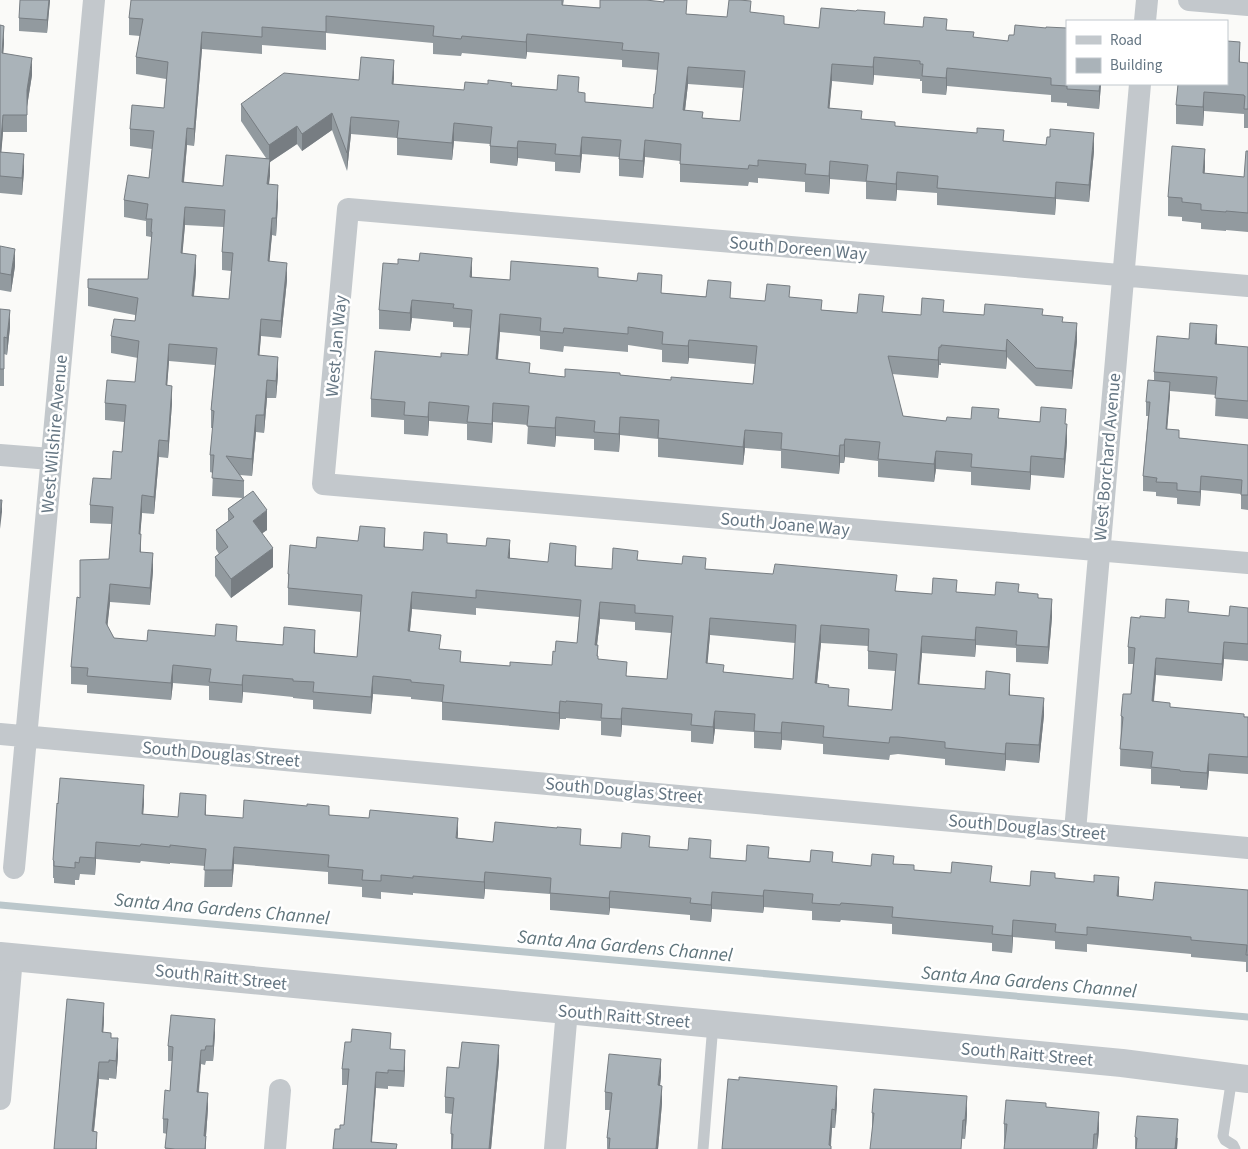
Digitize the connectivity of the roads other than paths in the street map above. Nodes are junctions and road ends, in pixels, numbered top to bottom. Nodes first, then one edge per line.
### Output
1 (94, 0) edge
2 (1147, 0) edge
3 (1189, 0) edge
4 (1248, 5) edge
5 (1145, 20) edge
6 (1140, 85) edge
7 (348, 209) joint
8 (1123, 276) junction
9 (1248, 286) edge
10 (0, 455) edge
11 (52, 460) junction
12 (323, 484) joint
13 (1099, 550) junction
14 (1248, 563) edge
15 (0, 734) edge
16 (26, 736) junction
17 (1075, 831) junction
18 (1248, 848) edge
19 (14, 868) dead end
20 (6, 956) edge
21 (567, 1010) junction
22 (714, 1024) junction
23 (1240, 1078) edge
24 (280, 1090) dead end
25 (0, 1099) edge
26 (275, 1149) edge
27 (555, 1149) edge
28 (703, 1149) edge
29 (1235, 1149) edge

1 - 11 street, West Wilshire Avenue
2 - 5 street
3 - 4 street
6 - 8 street, West Borchard Avenue
7 - 8 street, South Doreen Way
7 - 12 street, West Jan Way
8 - 9 street, South Doreen Way
8 - 13 street, West Borchard Avenue
10 - 11 street
11 - 16 street, West Wilshire Avenue
12 - 13 street, South Joane Way
13 - 14 street, South Joane Way
13 - 17 street, West Borchard Avenue
15 - 16 street, South Douglas Street
16 - 17 street, South Douglas Street
16 - 19 street, West Wilshire Avenue
17 - 18 street, South Douglas Street
20 - 21 street, South Raitt Street
20 - 25 street
21 - 22 street, South Raitt Street
21 - 27 street
22 - 23 street, South Raitt Street
22 - 28 lane
23 - 29 lane
24 - 26 street

